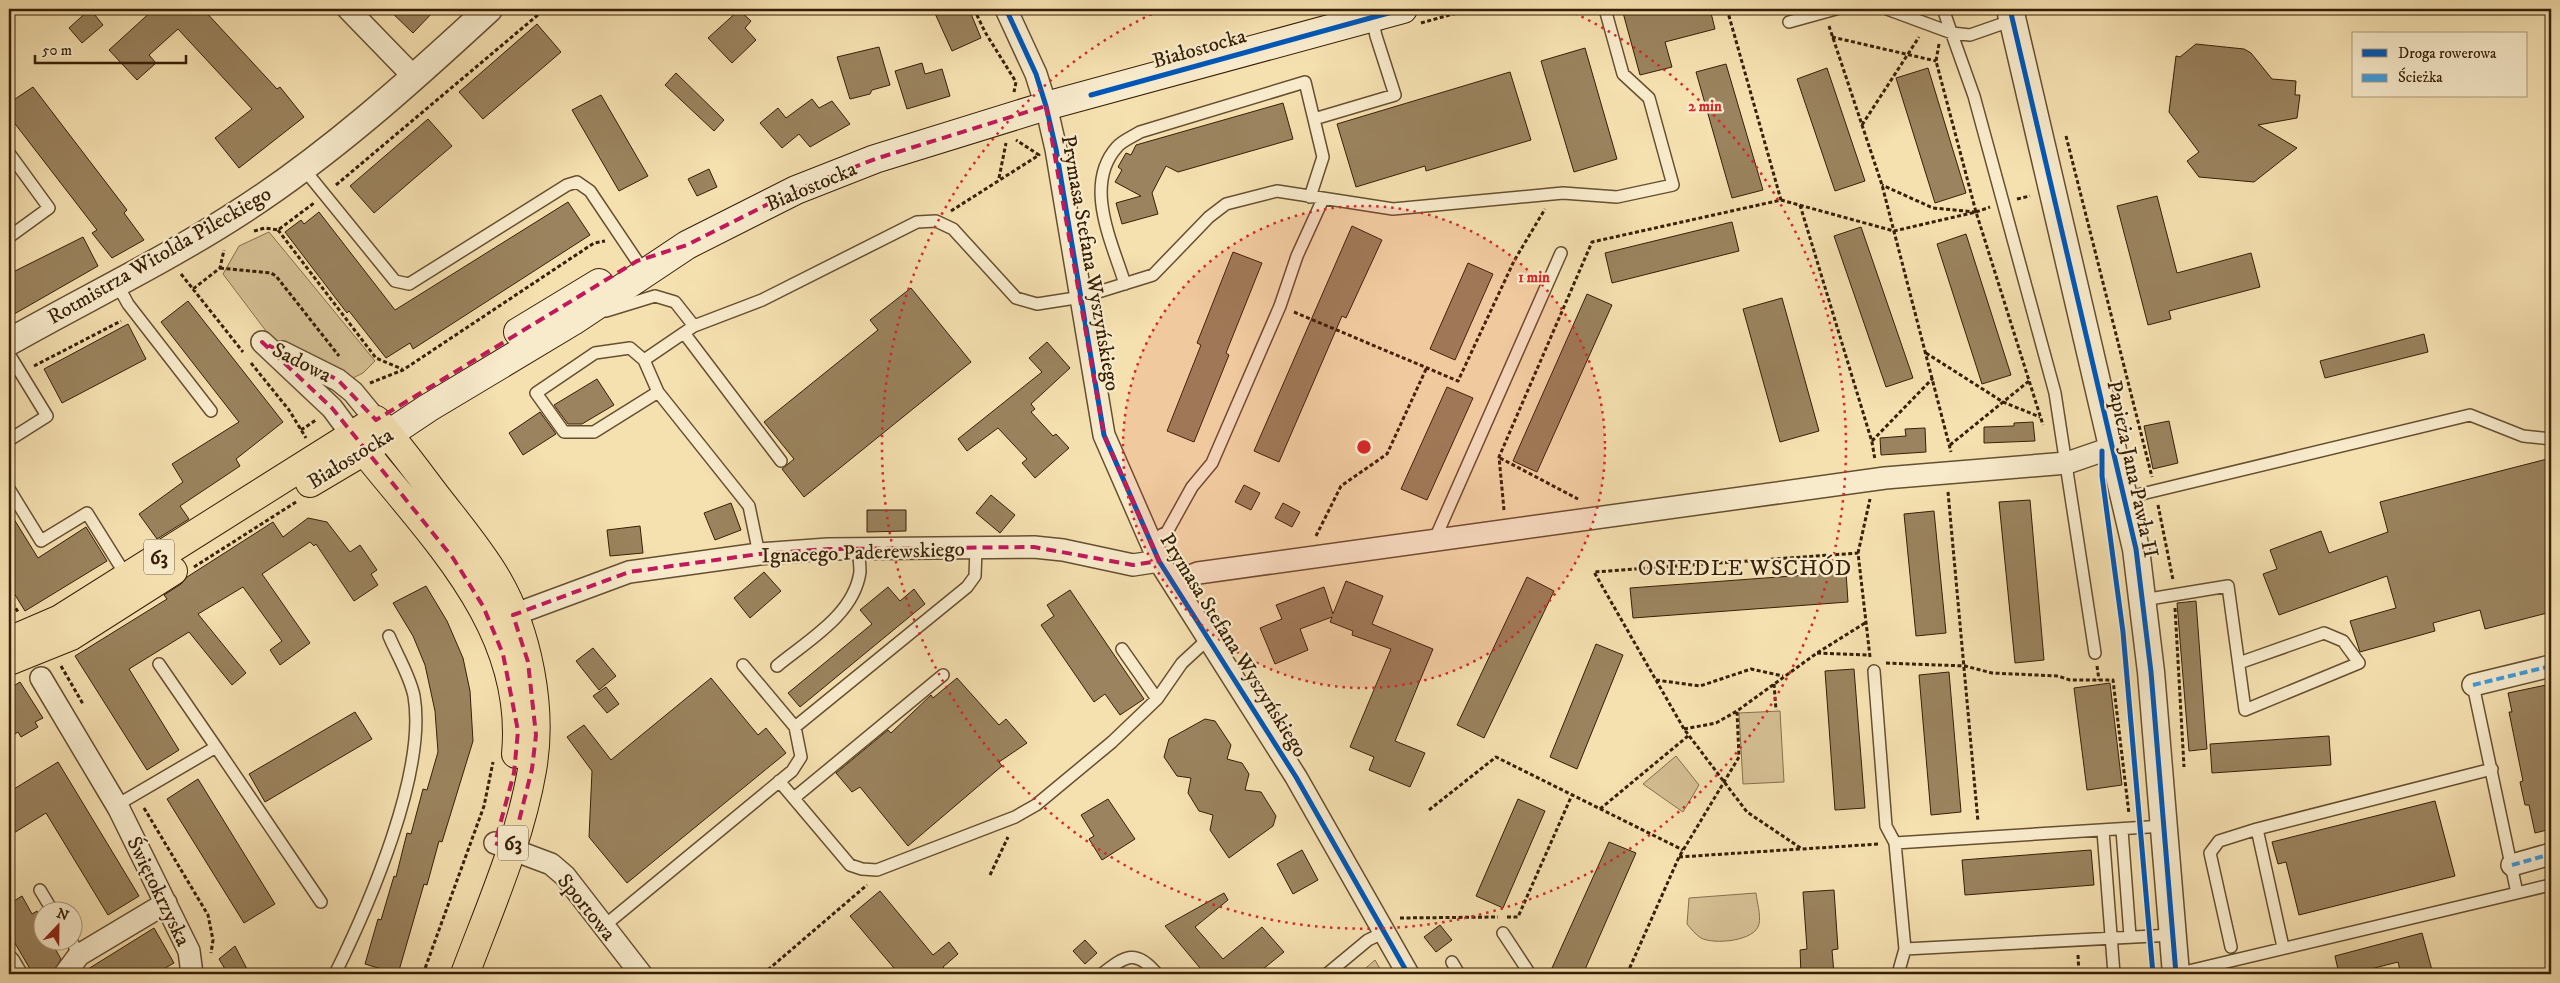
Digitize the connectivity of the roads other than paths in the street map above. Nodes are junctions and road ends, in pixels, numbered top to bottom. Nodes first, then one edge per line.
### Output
1 (348, 9) edge
2 (489, 9) edge
3 (1006, 9) edge
4 (1402, 9) edge
5 (1605, 9) edge
6 (1836, 9) edge
7 (1886, 9) edge
8 (1943, 9) edge
9 (2011, 14) edge
10 (1372, 17) junction
11 (1789, 22) dead end
12 (1946, 31) junction
13 (414, 77) junction
14 (1046, 106) junction
15 (1314, 119) junction
16 (9, 153) edge
17 (302, 168) junction
18 (1310, 196) junction
19 (1323, 199) junction
20 (9, 237) edge
21 (686, 245) junction
22 (630, 250) junction
23 (1561, 253) dead end
24 (1124, 284) junction
25 (122, 293) junction
26 (1082, 297) junction
27 (574, 321) junction
28 (694, 326) junction
29 (684, 333) junction
30 (9, 342) edge
31 (9, 354) edge
32 (644, 360) junction
33 (658, 392) junction
34 (211, 411) dead end
35 (383, 427) junction
36 (2551, 439) edge
37 (9, 440) edge
38 (358, 443) junction
39 (2114, 449) junction
40 (781, 461) dead end
41 (2067, 463) junction
42 (9, 489) edge
43 (2125, 498) junction
44 (1434, 540) junction
45 (1150, 541) junction
46 (858, 548) junction
47 (976, 549) junction
48 (759, 554) junction
49 (1159, 561) junction
50 (127, 577) junction
51 (1173, 583) junction
52 (2143, 600) junction
53 (514, 615) junction
54 (389, 636) dead end
55 (1208, 639) junction
56 (9, 641) edge
57 (1122, 649) dead end
58 (2095, 653) dead end
59 (9, 662) edge
60 (2240, 663) junction
61 (159, 664) dead end
62 (742, 665) dead end
63 (1877, 665) road end
64 (776, 666) dead end
65 (2551, 666) edge
66 (943, 675) dead end
67 (41, 678) dead end
68 (2473, 685) joint
69 (1157, 699) junction
70 (796, 728) junction
71 (216, 747) junction
72 (2492, 768) junction
73 (779, 781) junction
74 (794, 798) junction
75 (118, 807) junction
76 (2164, 826) junction
77 (2257, 829) junction
78 (2126, 830) junction
79 (2103, 831) junction
80 (1895, 843) junction
81 (503, 846) junction
82 (2551, 854) edge
83 (2512, 865) junction
84 (2546, 886) dead end
85 (40, 890) dead end
86 (2517, 892) junction
87 (46, 900) edge
88 (321, 902) dead end
89 (166, 903) junction
90 (604, 926) junction
91 (1385, 932) junction
92 (1503, 933) dead end
93 (2173, 935) junction
94 (2130, 936) junction
95 (2111, 937) junction
96 (82, 945) edge
97 (2231, 947) dead end
98 (2283, 947) junction
99 (1905, 949) junction
100 (74, 950) edge
101 (9, 962) edge
102 (1452, 962) dead end
103 (16, 974) edge
104 (65, 974) edge
105 (192, 974) edge
106 (335, 974) edge
107 (446, 974) edge
108 (465, 974) edge
109 (641, 974) edge
110 (1102, 974) edge
111 (1157, 974) edge
112 (1327, 974) edge
113 (1408, 974) edge
114 (1459, 974) edge
115 (1530, 974) edge
116 (1898, 974) edge
117 (2114, 974) edge
118 (2176, 974) edge

1 - 13 street
2 - 13 street, Rotmistrza Witolda Pileckiego
3 - 14 street, Prymasa Stefana Wyszyńskiego
4 - 10 main road, Białostocka
5 - 19 lane
6 - 11 lane
7 - 12 lane
8 - 12 lane
9 - 12 lane
9 - 39 street, Papieża Jana Pawła II
10 - 14 main road, Białostocka
10 - 15 lane
12 - 41 lane
13 - 17 street, Rotmistrza Witolda Pileckiego
14 - 21 main road, Białostocka
14 - 26 street, Prymasa Stefana Wyszyńskiego
15 - 18 lane
15 - 24 lane
16 - 20 lane
17 - 22 lane
17 - 25 street, Rotmistrza Witolda Pileckiego
18 - 19 lane
18 - 24 lane
19 - 45 lane
21 - 22 main road, Białostocka
21 - 27 main road, Białostocka
22 - 35 main road, Białostocka
23 - 44 lane
24 - 26 lane
25 - 30 street, Rotmistrza Witolda Pileckiego
25 - 34 lane
26 - 28 lane
26 - 45 street, Prymasa Stefana Wyszyńskiego
27 - 28 lane
27 - 35 main road, Białostocka
28 - 29 lane
29 - 32 lane
29 - 40 lane
31 - 37 lane
32 - 33 lane
32 - 33 lane
33 - 48 lane
35 - 38 main road, Białostocka
35 - 38 street, Sadowa
35 - 53 main road, 63
36 - 43 lane
38 - 50 main road, Białostocka / 63
38 - 59 main road, Białostocka / 63
38 - 81 main road, 63
39 - 41 street
39 - 43 street, Papieża Jana Pawła II
41 - 44 street
41 - 58 lane
42 - 50 lane
43 - 52 street, Papieża Jana Pawła II
44 - 51 street
45 - 49 street, Prymasa Stefana Wyszyńskiego
46 - 47 street, Ignacego Paderewskiego
46 - 48 street, Ignacego Paderewskiego
46 - 64 lane
47 - 49 street, Ignacego Paderewskiego
47 - 70 lane
48 - 53 street, Ignacego Paderewskiego
49 - 51 street, Prymasa Stefana Wyszyńskiego
50 - 56 main road, Białostocka / 63
51 - 55 street, Prymasa Stefana Wyszyńskiego
52 - 60 lane
52 - 76 street, Papieża Jana Pawła II
53 - 81 main road, 63
54 - 106 lane
55 - 69 lane
55 - 91 street, Prymasa Stefana Wyszyńskiego
57 - 69 lane
60 - 60 lane
61 - 71 lane
62 - 70 lane
63 - 80 lane
65 - 68 street
66 - 74 lane
67 - 75 street, Świętokrzyska
68 - 72 lane
69 - 74 lane
70 - 73 lane
71 - 75 lane
71 - 88 lane
72 - 77 lane
72 - 83 lane
73 - 74 lane
73 - 90 lane
75 - 89 street, Świętokrzyska
76 - 78 lane
76 - 93 street, Papieża Jana Pawła II
77 - 97 lane
77 - 98 lane
78 - 79 lane
78 - 94 lane
79 - 80 lane
79 - 95 lane
80 - 99 lane
81 - 90 street, Sportowa
81 - 107 main road, 63
81 - 108 main road, 63
82 - 83 street
83 - 86 lane
84 - 86 lane
85 - 87 lane
86 - 98 lane
89 - 96 street
89 - 105 street, Świętokrzyska
90 - 109 street, Sportowa
91 - 112 lane
91 - 113 street, Prymasa Stefana Wyszyńskiego
92 - 115 lane
93 - 94 lane
93 - 118 street, Papieża Jana Pawła II
94 - 95 lane
95 - 99 lane
95 - 117 lane
98 - 118 lane
99 - 116 lane
100 - 104 street
101 - 103 street
102 - 114 lane
110 - 111 lane

